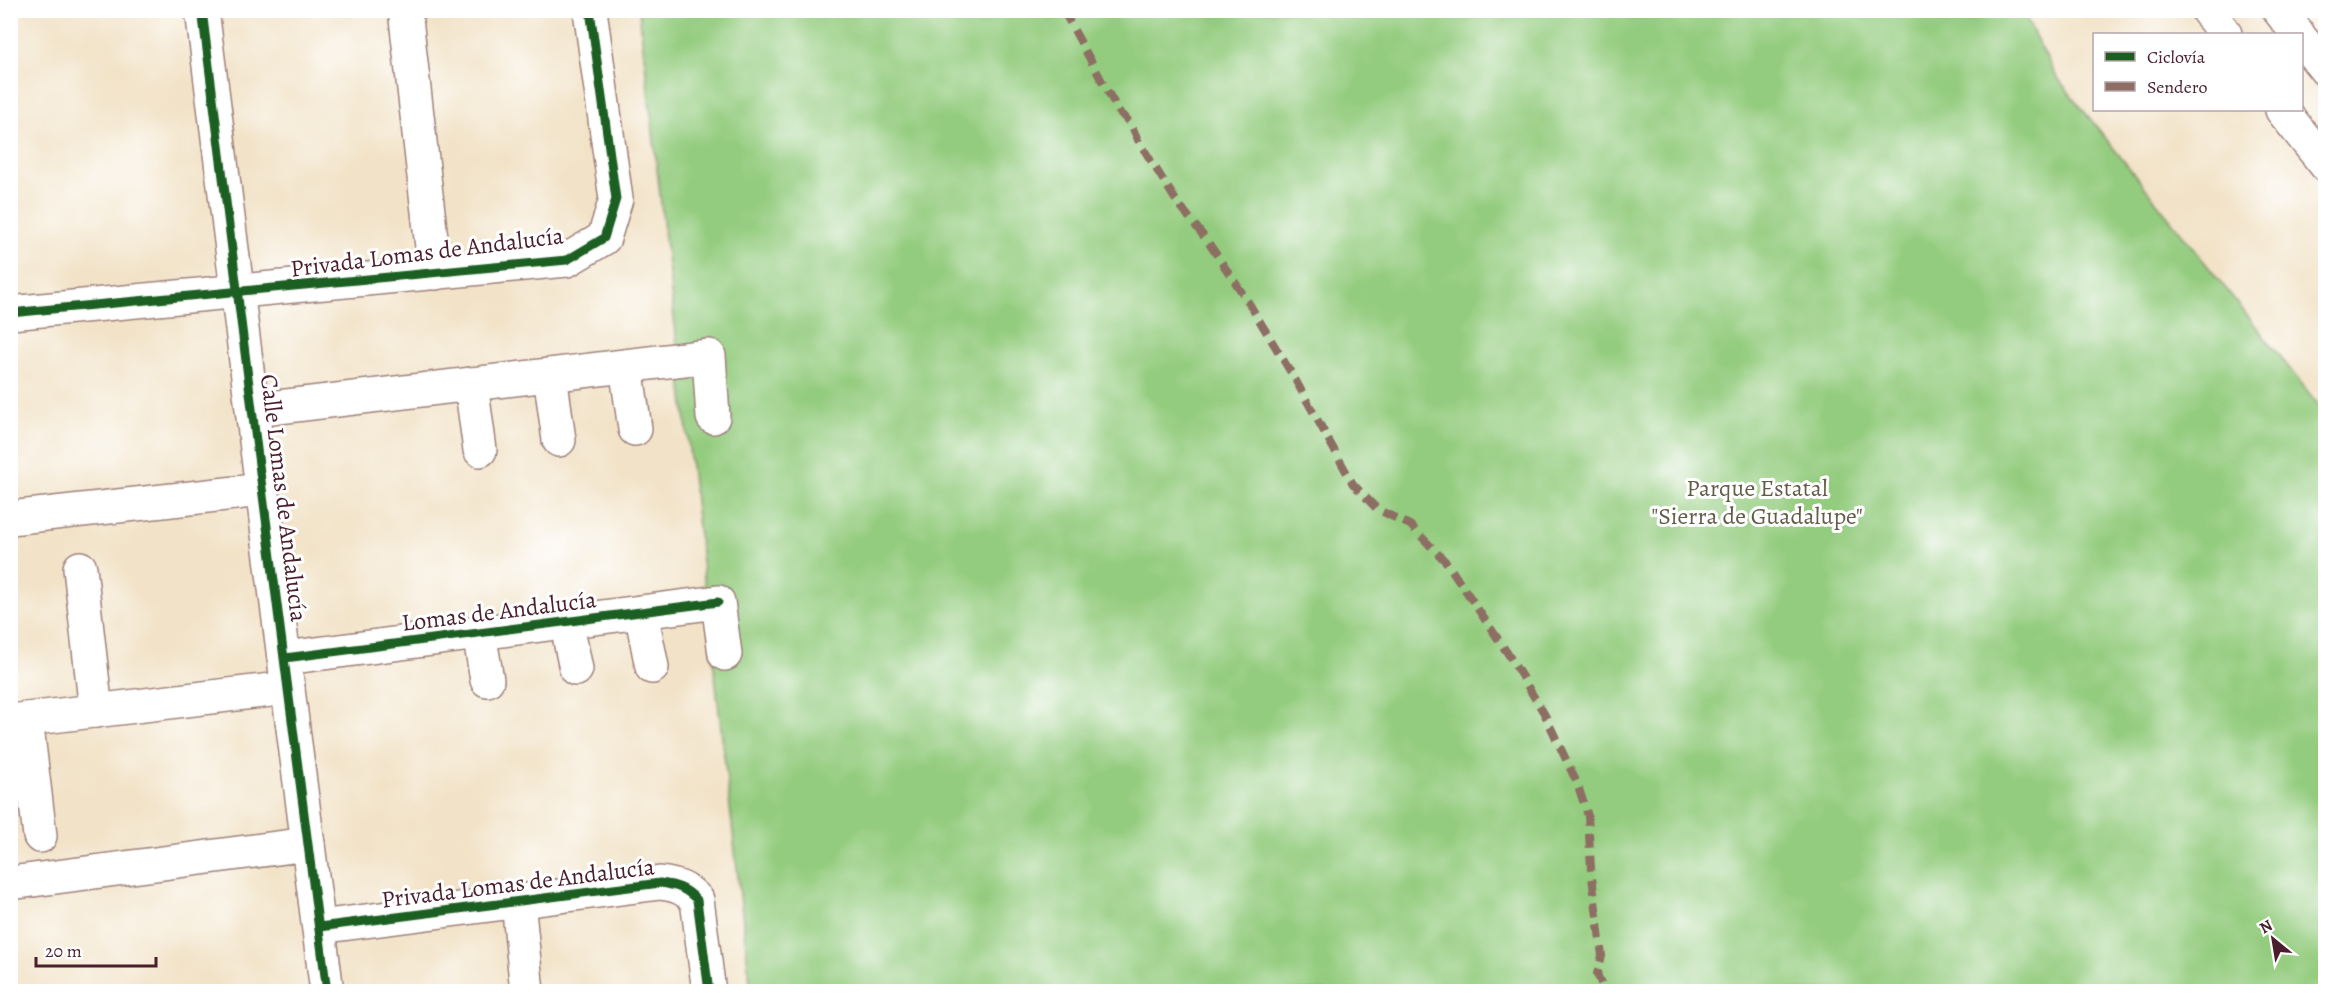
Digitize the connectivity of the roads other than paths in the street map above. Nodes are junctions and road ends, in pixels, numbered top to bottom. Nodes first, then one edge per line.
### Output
1 (202, 10) edge
2 (405, 10) edge
3 (590, 10) edge
4 (2207, 10) edge
5 (2279, 10) edge
6 (2224, 33) edge
7 (2295, 33) edge
8 (2283, 111) edge
9 (2325, 165) edge
10 (435, 273) junction
11 (236, 293) junction
12 (10, 313) edge
13 (626, 366) junction
14 (550, 375) junction
15 (471, 384) junction
16 (253, 410) junction
17 (713, 417) dead end
18 (635, 429) dead end
19 (559, 440) dead end
20 (480, 450) dead end
21 (263, 490) junction
22 (10, 518) edge
23 (80, 568) dead end
24 (641, 612) junction
25 (566, 621) junction
26 (478, 633) junction
27 (724, 654) dead end
28 (652, 667) dead end
29 (576, 669) dead end
30 (286, 673) junction
31 (487, 680) dead end
32 (96, 711) junction
33 (18, 720) edge
34 (40, 836) dead end
35 (308, 844) junction
36 (10, 883) edge
37 (518, 901) junction
38 (319, 927) junction
39 (327, 992) edge
40 (527, 992) edge
41 (709, 992) edge

1 - 11 street, Calle Lomas de Andalucía
2 - 10 street, Privada Lomas de Andalucía
3 - 10 street, Privada Lomas de Andalucía
4 - 6 street
5 - 7 street
8 - 9 street
10 - 11 street, Privada Lomas de Andalucía
11 - 12 street
11 - 16 street, Calle Lomas de Andalucía
13 - 14 street
13 - 17 street
13 - 18 street
14 - 15 street
14 - 19 street
15 - 16 street
15 - 20 street
16 - 21 street, Calle Lomas de Andalucía
21 - 22 street
21 - 30 street, Calle Lomas de Andalucía
23 - 32 street
24 - 25 street, Lomas de Andalucía
24 - 27 street, Lomas de Andalucía
24 - 28 street
25 - 26 street, Lomas de Andalucía
25 - 29 street
26 - 30 street, Lomas de Andalucía
26 - 31 street
30 - 32 street, Lomas de Andalucía
30 - 35 street, Calle Lomas de Andalucía
32 - 33 street, Lomas de Andalucía
33 - 34 street
35 - 36 street
35 - 38 street, Calle Lomas de Andalucía
37 - 38 street, Privada Lomas de Andalucía
37 - 40 street, Privada Lomas de Andalucía
37 - 41 street, Privada Lomas de Andalucía
38 - 39 street, Calle Lomas de Andalucía

